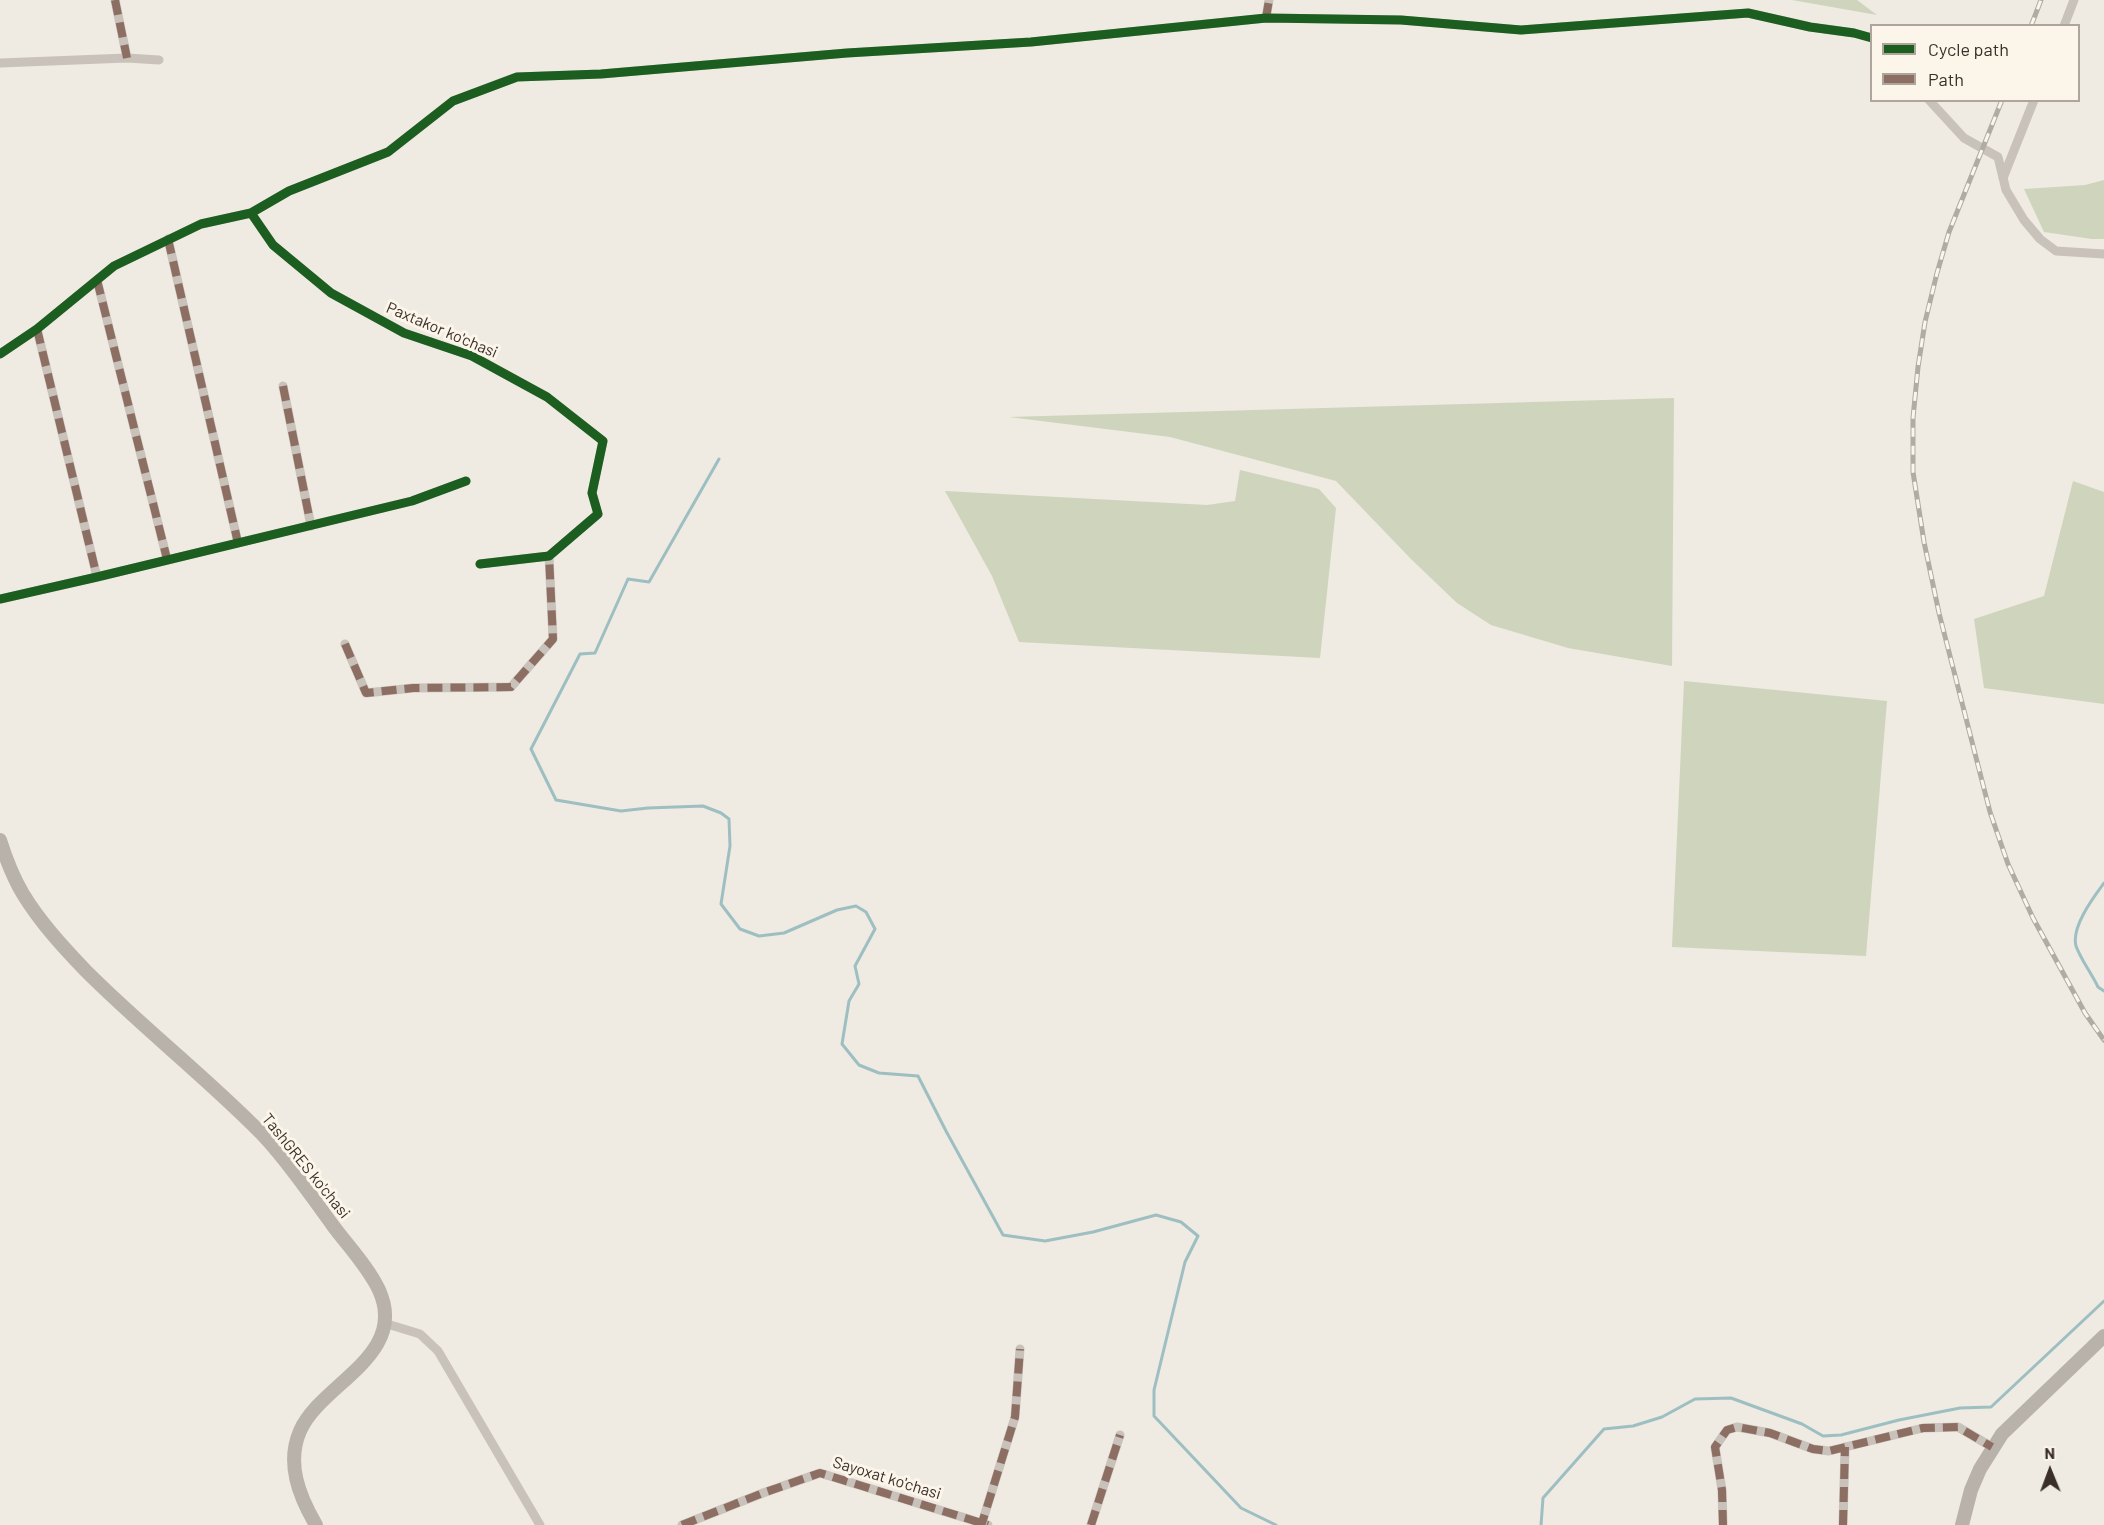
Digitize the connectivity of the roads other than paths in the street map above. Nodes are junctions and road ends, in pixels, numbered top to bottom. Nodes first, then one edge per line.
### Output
1 (115, 0) edge
2 (1269, 0) edge
3 (2074, 0) edge
4 (1266, 18) junction
5 (2065, 24) edge
6 (1870, 37) edge
7 (127, 58) junction
8 (159, 60) dead end
9 (0, 63) edge
10 (1931, 102) edge
11 (2033, 102) edge
12 (2003, 178) junction
13 (250, 213) junction
14 (168, 239) junction
15 (2104, 254) edge
16 (97, 280) junction
17 (37, 329) junction
18 (0, 354) edge
19 (283, 386) dead end
20 (466, 482) dead end
21 (311, 526) junction
22 (238, 543) junction
23 (549, 556) junction
24 (167, 559) junction
25 (480, 564) dead end
26 (97, 577) junction
27 (0, 599) edge
28 (345, 644) dead end
29 (0, 840) edge
30 (384, 1323) junction
31 (2104, 1336) edge
32 (1020, 1349) dead end
33 (1120, 1436) dead end
34 (1845, 1447) junction
35 (1992, 1447) junction
36 (982, 1524) edge
37 (316, 1525) edge
38 (540, 1525) edge
39 (682, 1525) edge
40 (1091, 1525) edge
41 (1723, 1525) edge
42 (1843, 1525) edge
43 (1962, 1525) edge

1 - 7 street
2 - 4 street
3 - 5 street
4 - 6 street
4 - 13 street
7 - 8 street
7 - 9 street
10 - 12 street
11 - 12 street
12 - 15 street
13 - 14 street
13 - 23 street, Paxtakor ko'chasi
14 - 16 street
14 - 22 street
16 - 17 street
16 - 24 street
17 - 18 street
17 - 26 street
19 - 21 street
20 - 21 street
21 - 22 street
22 - 24 street
23 - 25 street
23 - 28 street
24 - 26 street
26 - 27 street
29 - 30 main road, TashGRES ko'chasi
30 - 37 main road
30 - 38 street
31 - 35 main road
32 - 36 street, Sayoxat ko'chasi
33 - 40 street
34 - 35 street
34 - 41 street
34 - 42 street
35 - 43 main road
36 - 39 street, Sayoxat ko'chasi

